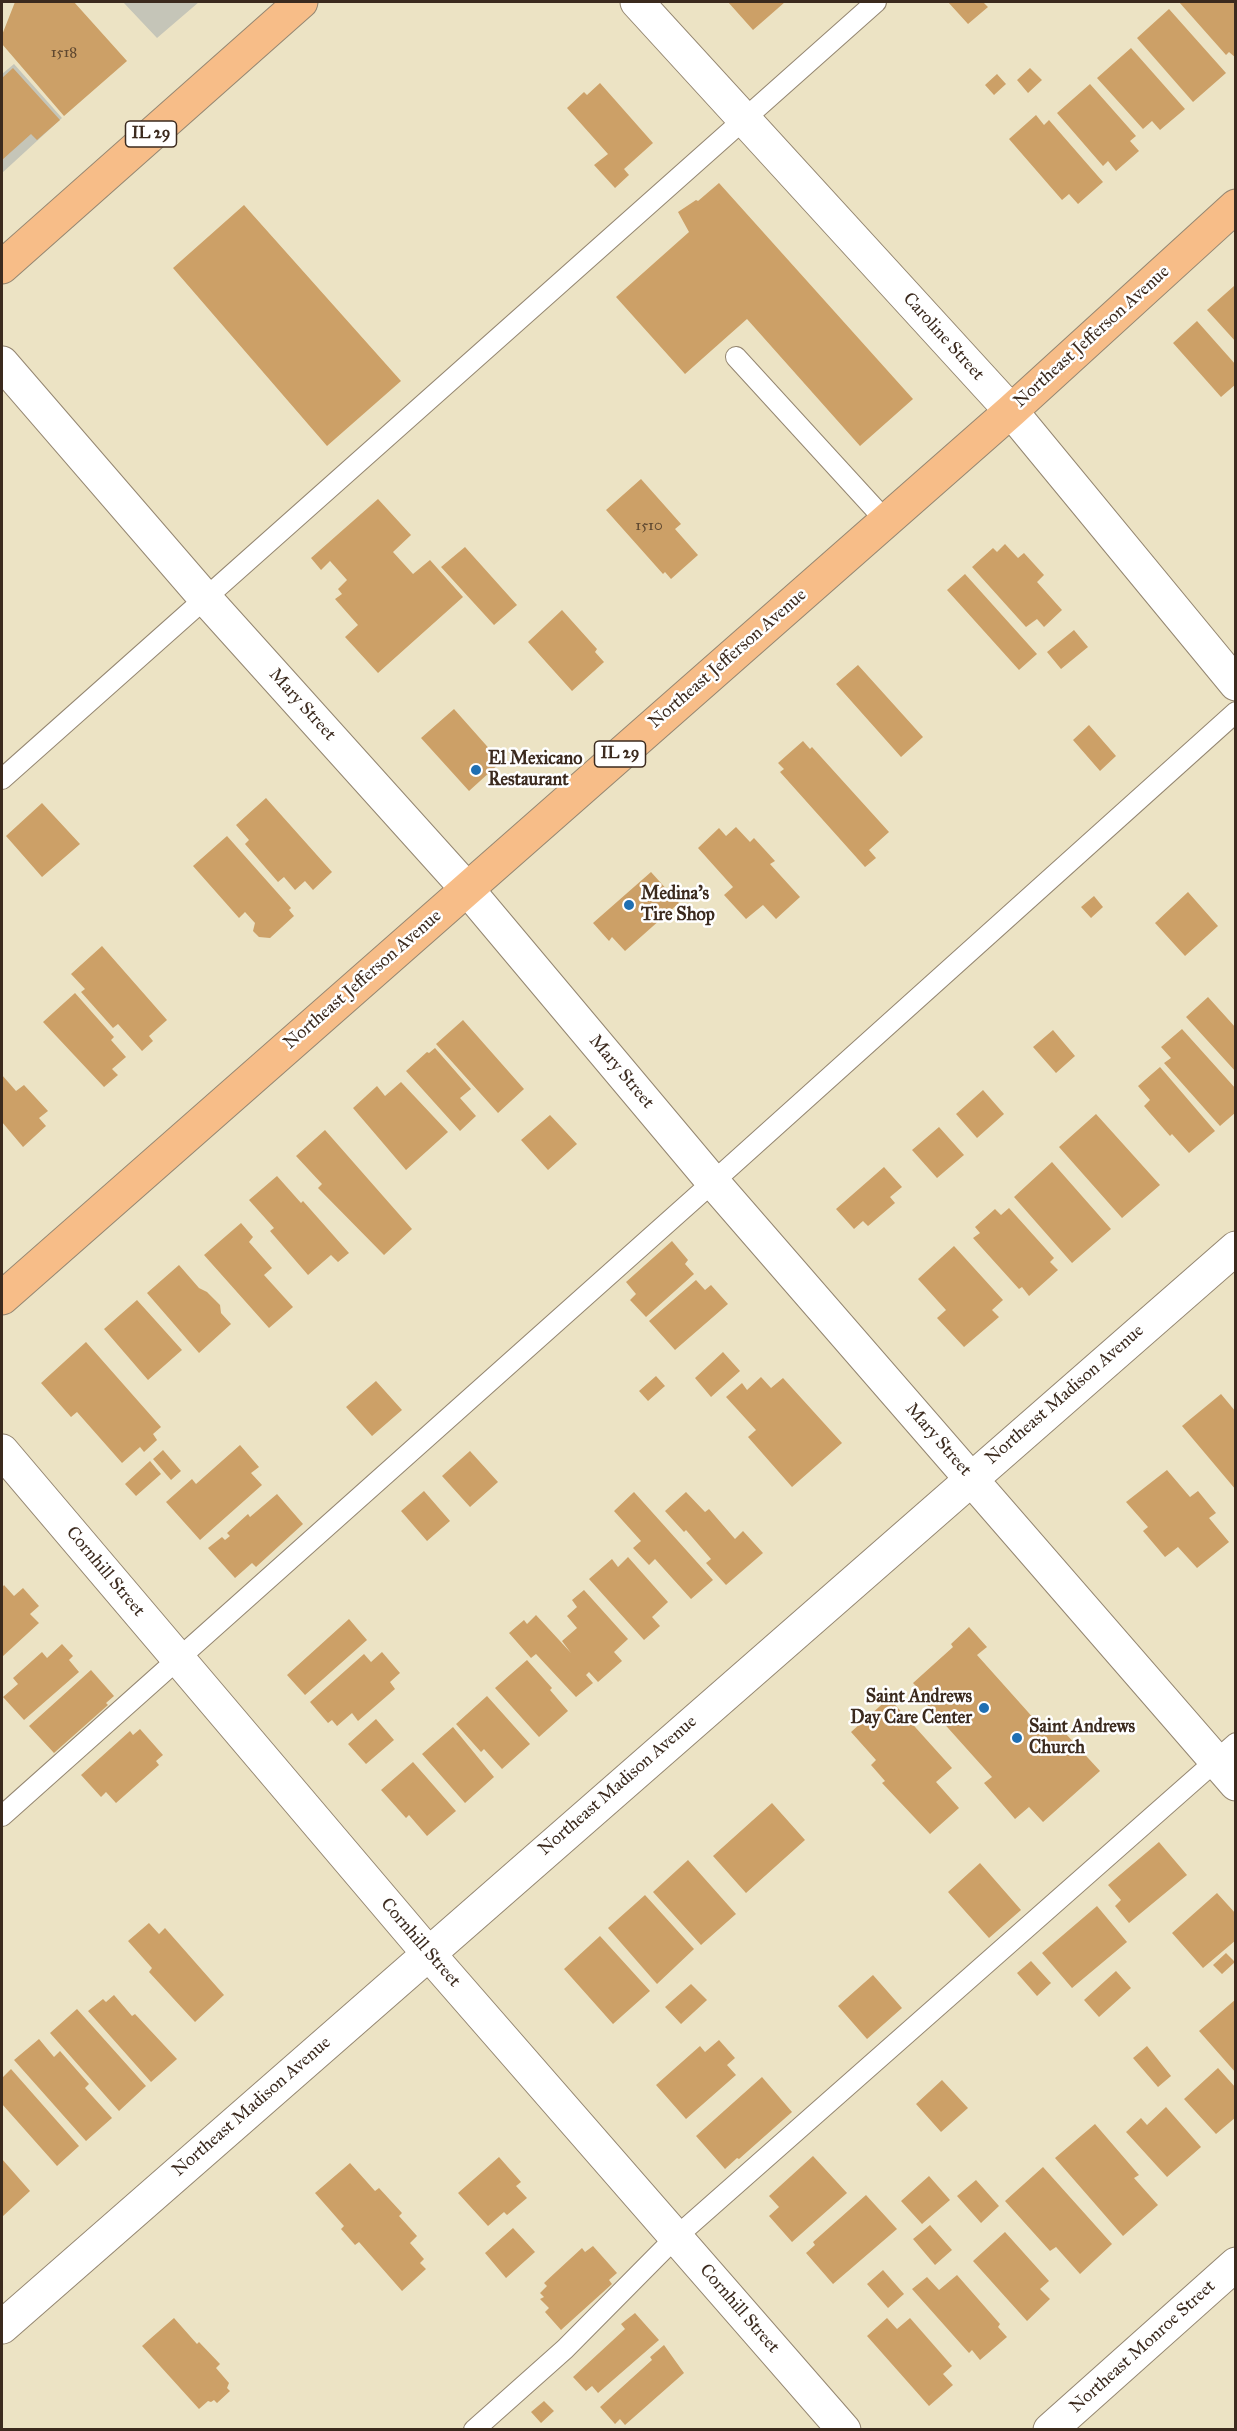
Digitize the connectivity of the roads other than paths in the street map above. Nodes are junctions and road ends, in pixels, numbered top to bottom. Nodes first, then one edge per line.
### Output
1 (301, 2) edge
2 (637, 2) edge
3 (876, 2) edge
4 (744, 119) junction
5 (1236, 206) edge
6 (2, 267) edge
7 (736, 357) dead end
8 (2, 363) edge
9 (1011, 411) junction
10 (886, 521) junction
11 (205, 598) junction
12 (1236, 684) edge
13 (1236, 712) edge
14 (2, 779) edge
15 (467, 889) junction
16 (713, 1182) junction
17 (1236, 1248) edge
18 (2, 1298) edge
19 (2, 1451) edge
20 (971, 1477) junction
21 (177, 1657) junction
22 (1229, 1763) edge
23 (2, 1816) edge
24 (428, 1953) junction
25 (676, 2237) junction
26 (1236, 2264) edge
27 (2, 2327) edge
28 (474, 2430) edge
29 (844, 2430) edge
30 (1050, 2430) edge

1 - 6 main road, IL 29
2 - 4 street, Caroline Street
3 - 4 lane
4 - 9 street, Caroline Street
4 - 11 lane
5 - 9 main road, Northeast Jefferson Avenue / IL 29
7 - 10 lane
8 - 11 street, Mary Street
9 - 10 main road, Northeast Jefferson Avenue / IL 29
9 - 12 street, Caroline Street
10 - 15 main road, Northeast Jefferson Avenue / IL 29
11 - 14 lane
11 - 15 street, Mary Street
13 - 16 lane
15 - 16 street, Mary Street
15 - 18 main road, Northeast Jefferson Avenue / IL 29
16 - 20 street, Mary Street
16 - 21 lane
17 - 20 street, Northeast Madison Avenue
19 - 21 street, Cornhill Street
20 - 22 street, Mary Street
20 - 24 street, Northeast Madison Avenue
21 - 23 lane
21 - 24 street, Cornhill Street
22 - 25 lane
24 - 25 street, Cornhill Street
24 - 27 street, Northeast Madison Avenue
25 - 28 lane
25 - 29 street, Cornhill Street
26 - 30 street, Northeast Monroe Street

